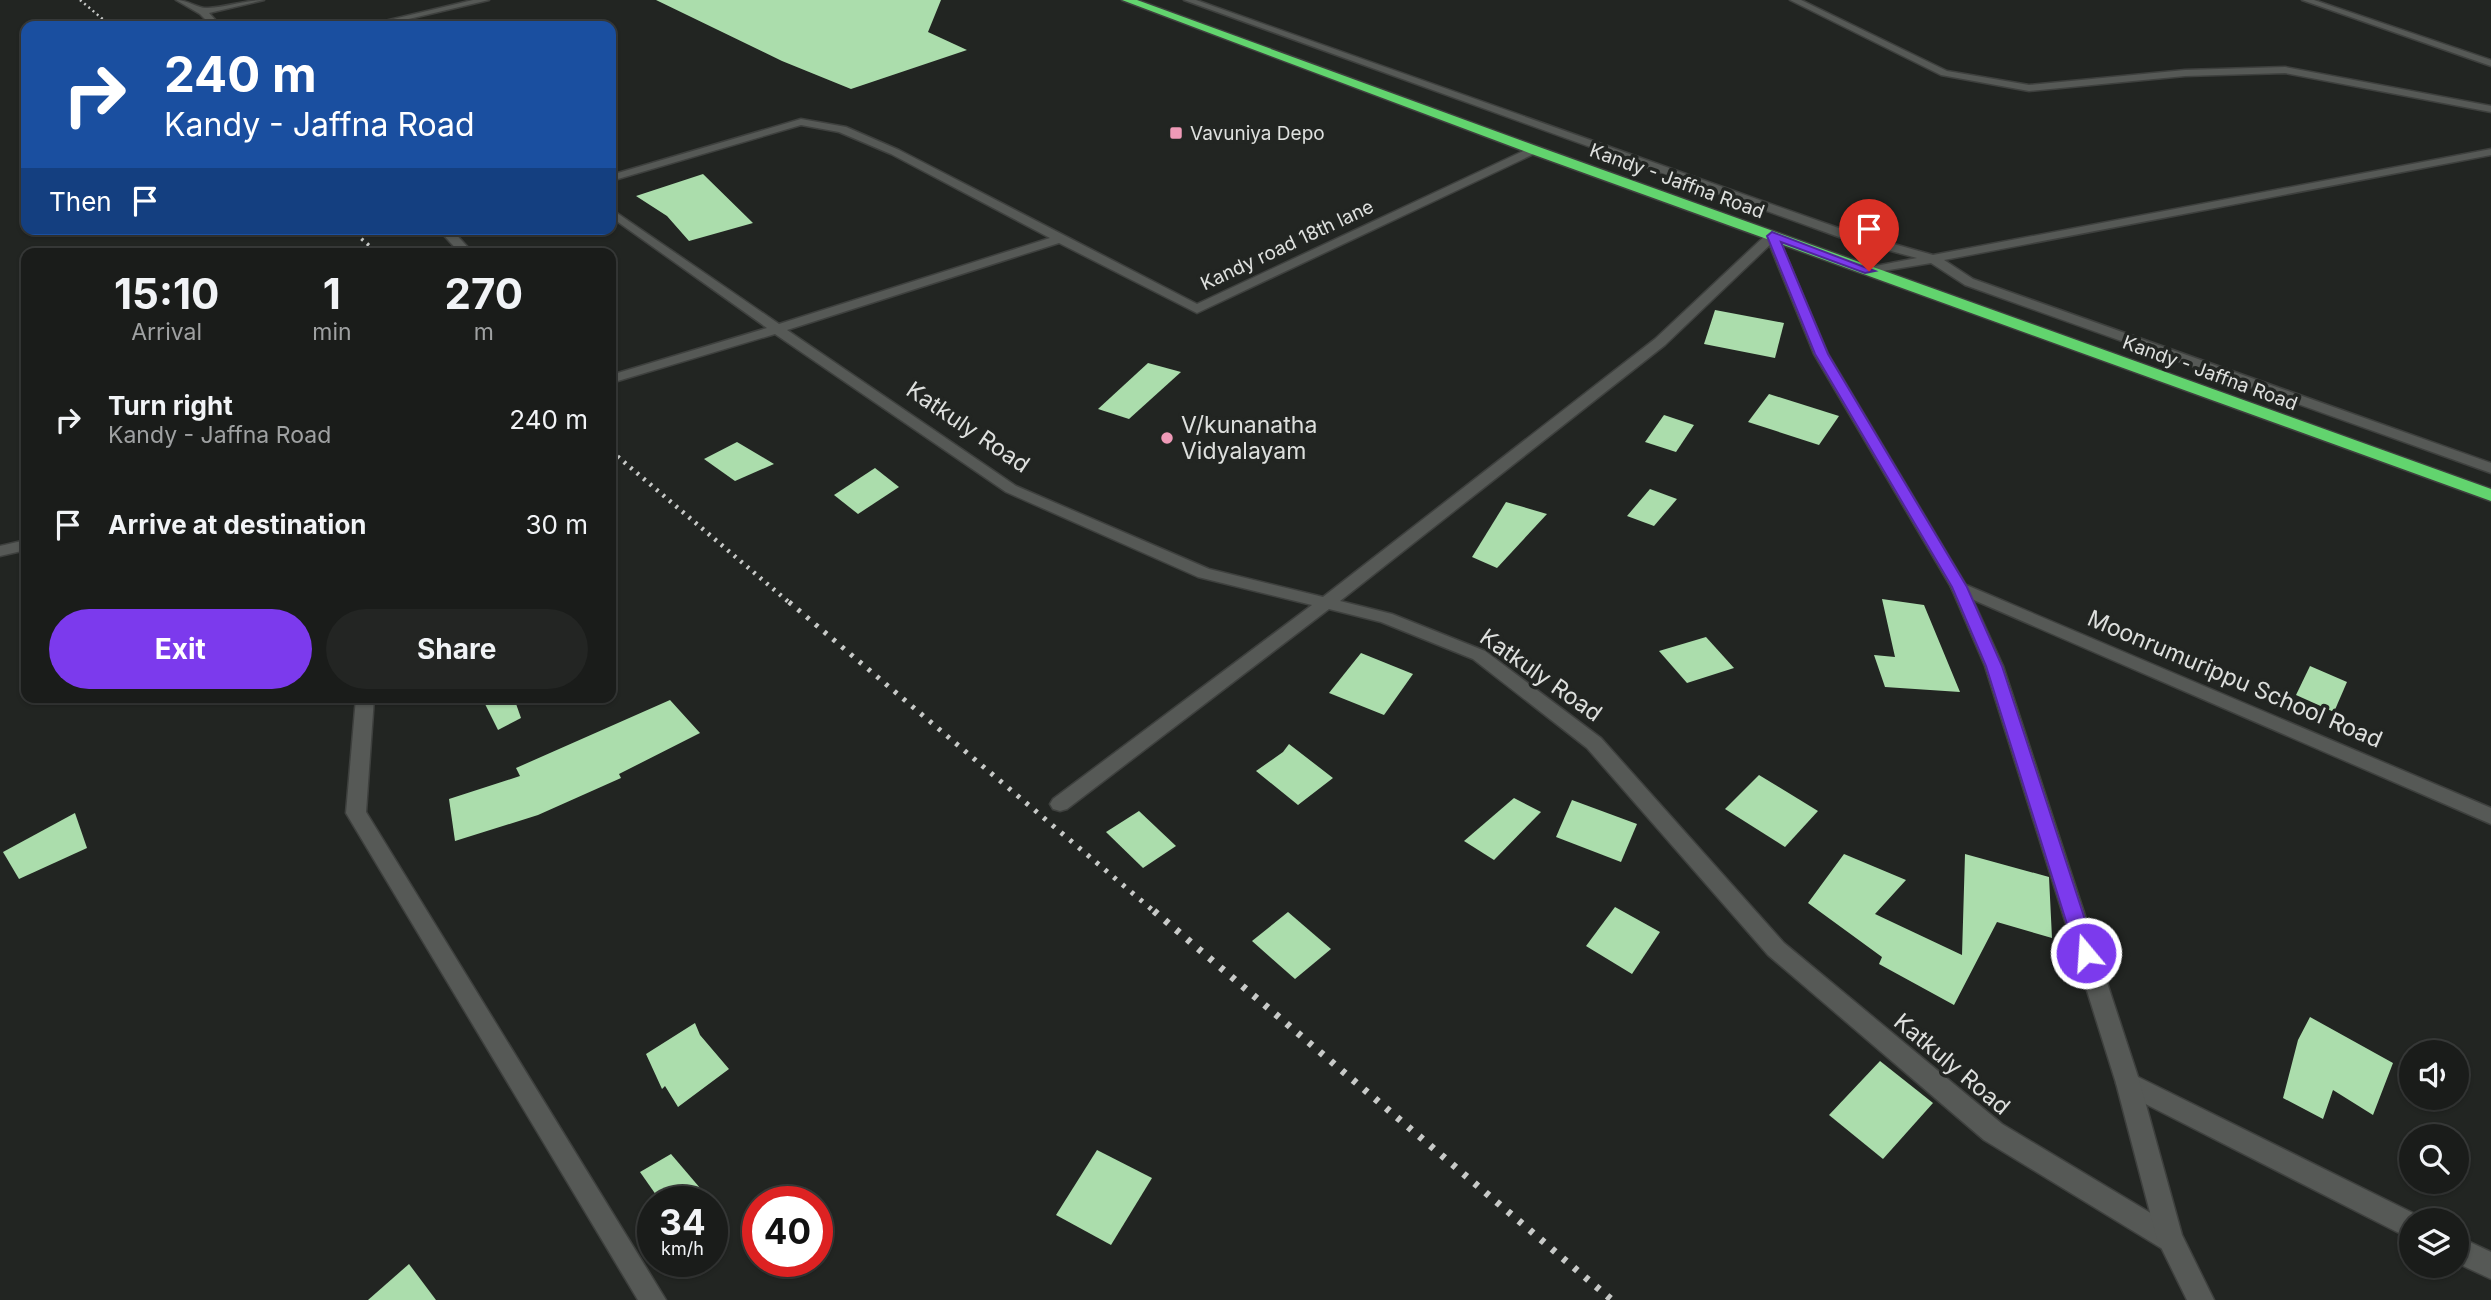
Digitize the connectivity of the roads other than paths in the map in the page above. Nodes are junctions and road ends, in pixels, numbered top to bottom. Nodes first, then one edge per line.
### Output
1 (180, 0) edge
2 (260, 0) edge
3 (485, 0) edge
4 (1127, 0) edge
5 (1188, 0) edge
6 (1794, 0) edge
7 (2306, 0) edge
8 (203, 12) junction
9 (212, 21) edge
10 (390, 21) edge
11 (2491, 63) edge
12 (2491, 109) edge
13 (1534, 150) junction
14 (2491, 152) edge
15 (616, 177) edge
16 (616, 216) edge
17 (450, 235) edge
18 (1772, 236) junction
19 (1060, 239) junction
20 (462, 248) edge
21 (1933, 258) junction
22 (1869, 271) junction
23 (777, 329) junction
24 (616, 377) edge
25 (2491, 468) edge
26 (2491, 495) edge
27 (21, 546) edge
28 (0, 551) edge
29 (1959, 587) junction
30 (1326, 603) junction
31 (365, 703) edge
32 (1060, 804) dead end
33 (2491, 816) edge
34 (2128, 1083) junction
35 (2399, 1219) edge
36 (2171, 1239) junction
37 (2469, 1255) edge
38 (2491, 1266) edge
39 (653, 1300) edge
40 (2201, 1300) edge

1 - 8 street
2 - 8 street
3 - 10 street
4 - 13 highway, Kandy - Jaffna Road
5 - 21 street
6 - 12 street
7 - 11 street
8 - 9 street
13 - 18 highway, Kandy - Jaffna Road
13 - 19 street, Kandy road 18th lane
14 - 21 street
15 - 19 street
16 - 23 street, Katkuly Road
17 - 20 street
18 - 22 highway, Kandy - Jaffna Road
18 - 29 street
18 - 30 street
19 - 23 street
21 - 22 street
21 - 25 street
22 - 26 highway, Kandy - Jaffna Road
23 - 24 street
23 - 30 street, Katkuly Road
27 - 28 street
29 - 33 street, Moonrumurippu School Road
29 - 34 street
30 - 32 street
30 - 36 street, Katkuly Road
31 - 39 street
34 - 35 street
34 - 36 street
36 - 40 street
37 - 38 street

